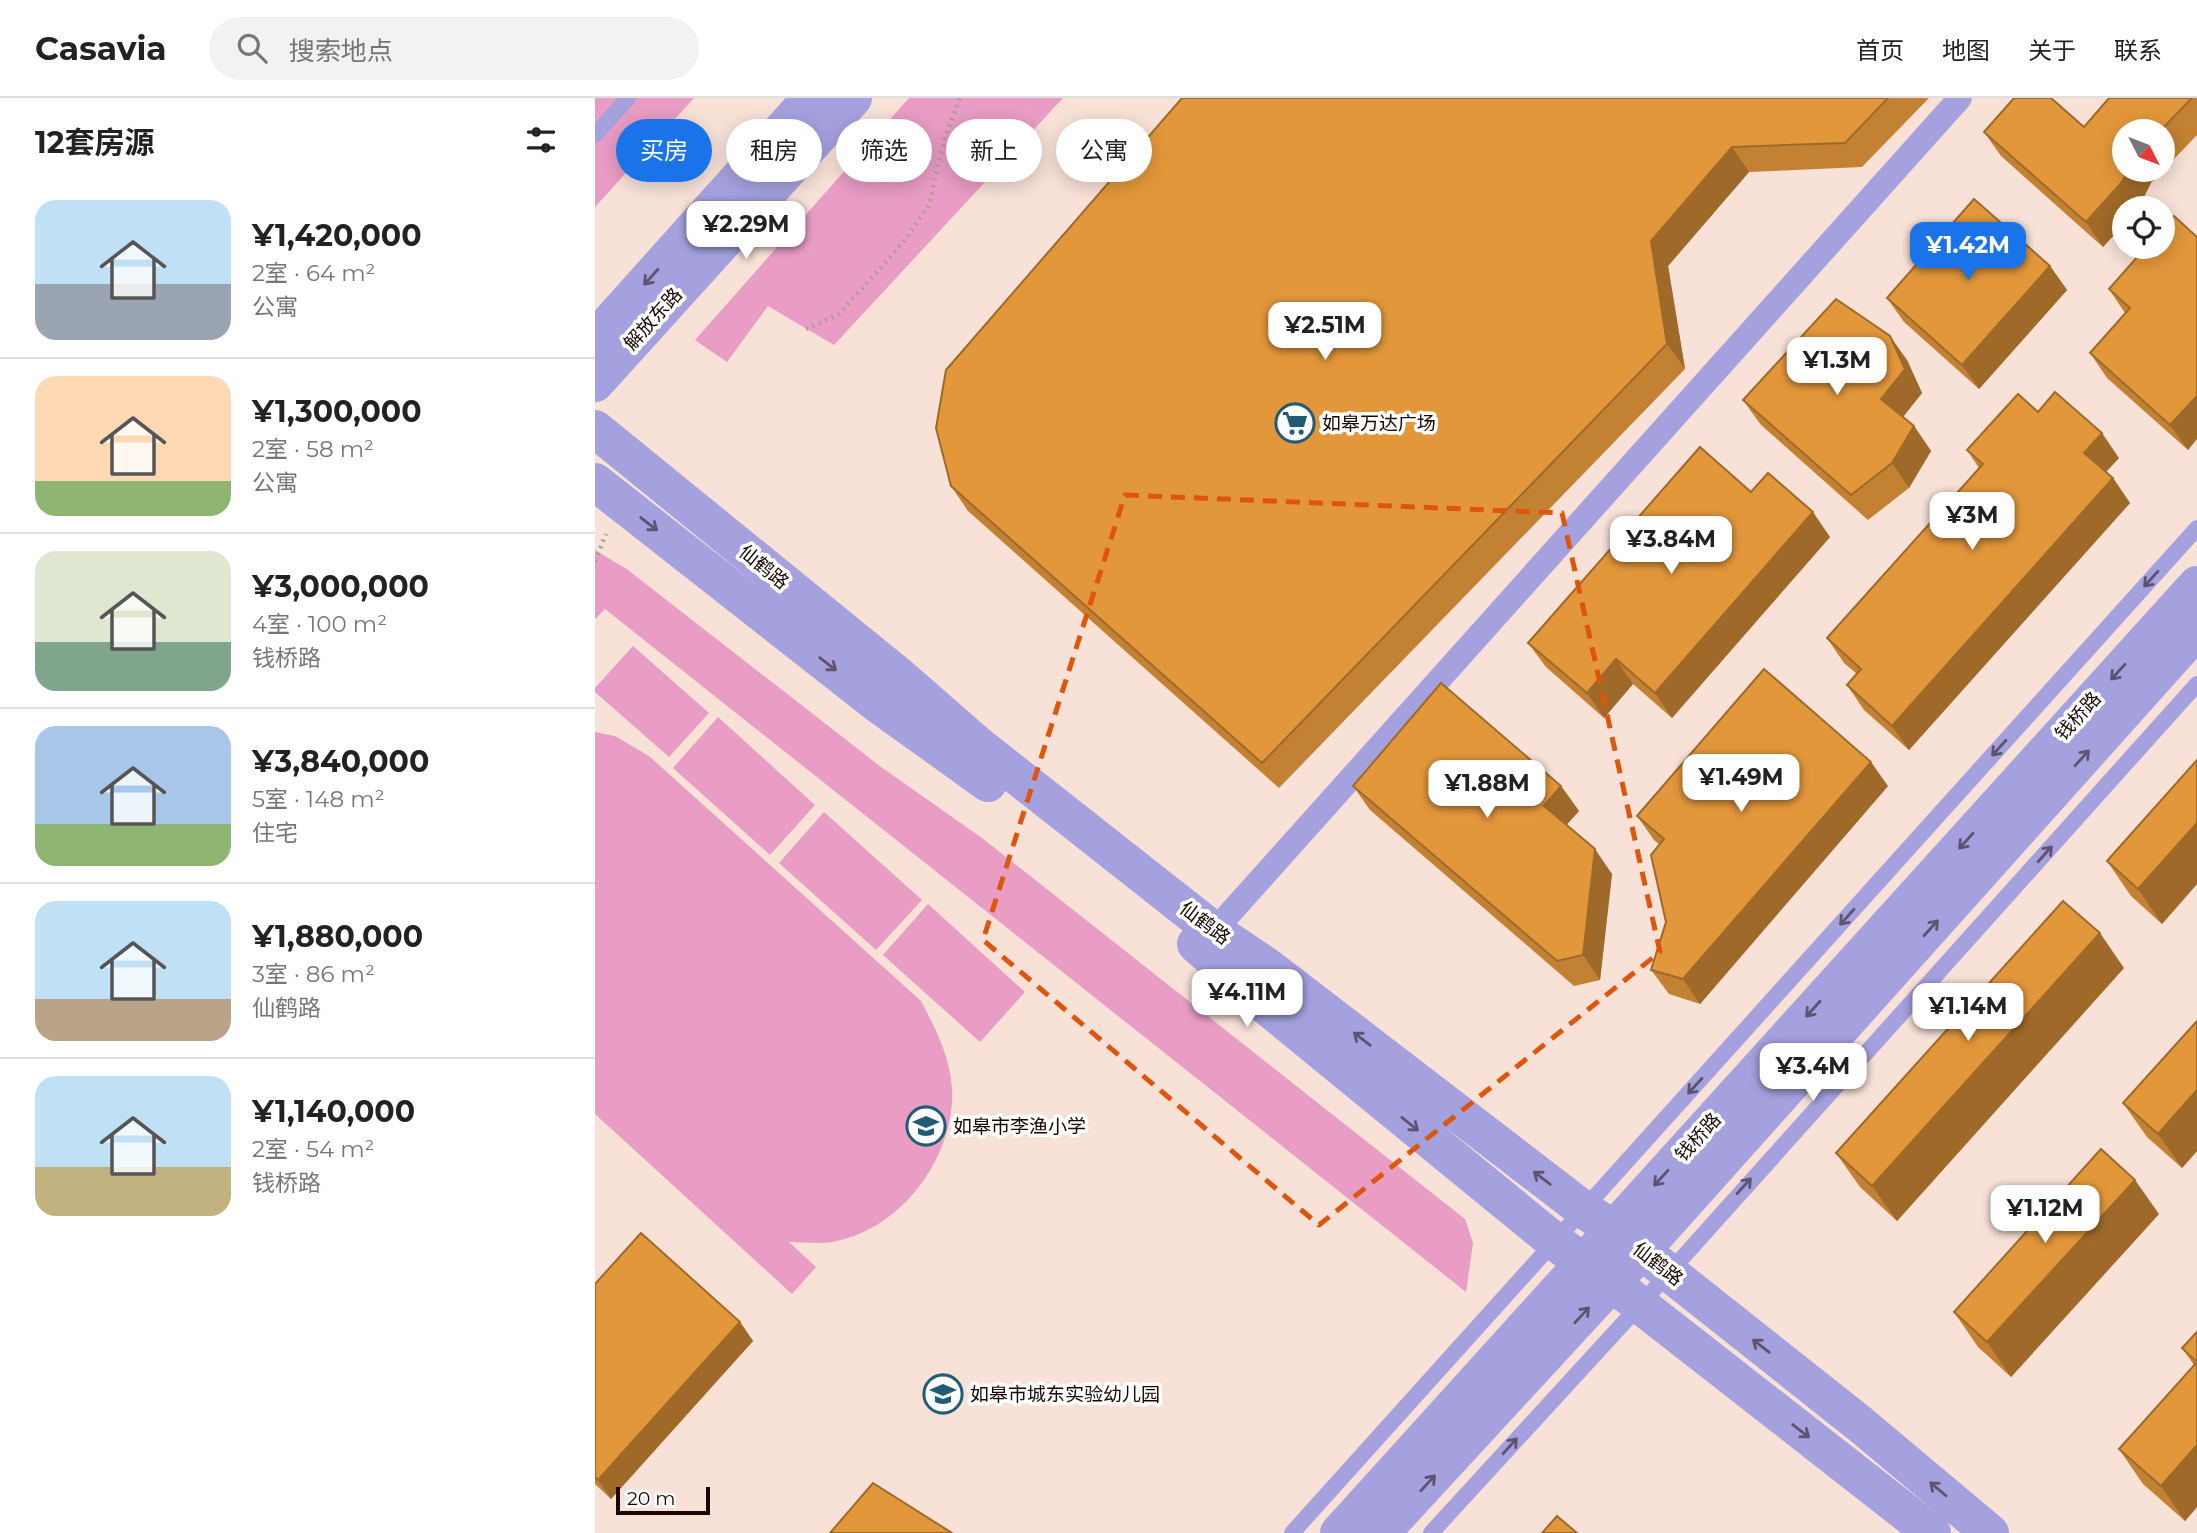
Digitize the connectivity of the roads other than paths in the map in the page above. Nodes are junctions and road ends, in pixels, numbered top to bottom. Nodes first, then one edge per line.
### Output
1 (628, 98) edge
2 (811, 98) edge
3 (853, 98) edge
4 (1960, 98) edge
5 (595, 135) edge
6 (595, 339) edge
7 (595, 383) edge
8 (595, 429) edge
9 (595, 482) edge
10 (2197, 528) edge
11 (2197, 585) edge
12 (2197, 630) edge
13 (2197, 684) edge
14 (1214, 931) junction
15 (1627, 1240) junction
16 (1554, 1241) junction
17 (1612, 1283) junction
18 (1292, 1533) edge
19 (1339, 1533) edge
20 (1381, 1533) edge
21 (1431, 1533) edge
22 (1932, 1533) edge
23 (1990, 1533) edge

1 - 5 lane
2 -> 6 street, 解放东路
3 - 7 street, 解放东路
4 - 14 street
8 - 14 street, 仙鹤路
9 -> 16 street, 仙鹤路
10 -> 15 lane
11 -> 15 street, 钱桥路
15 -> 12 street, 钱桥路
15 -> 13 lane
15 -> 14 street, 仙鹤路
15 - 16 lane
15 - 17 street, 钱桥路
23 -> 15 street, 仙鹤路
16 - 17 street, 仙鹤路
16 - 18 lane
17 - 19 street, 钱桥路
20 -> 17 street, 钱桥路
21 -> 17 lane
17 -> 22 street, 仙鹤路

